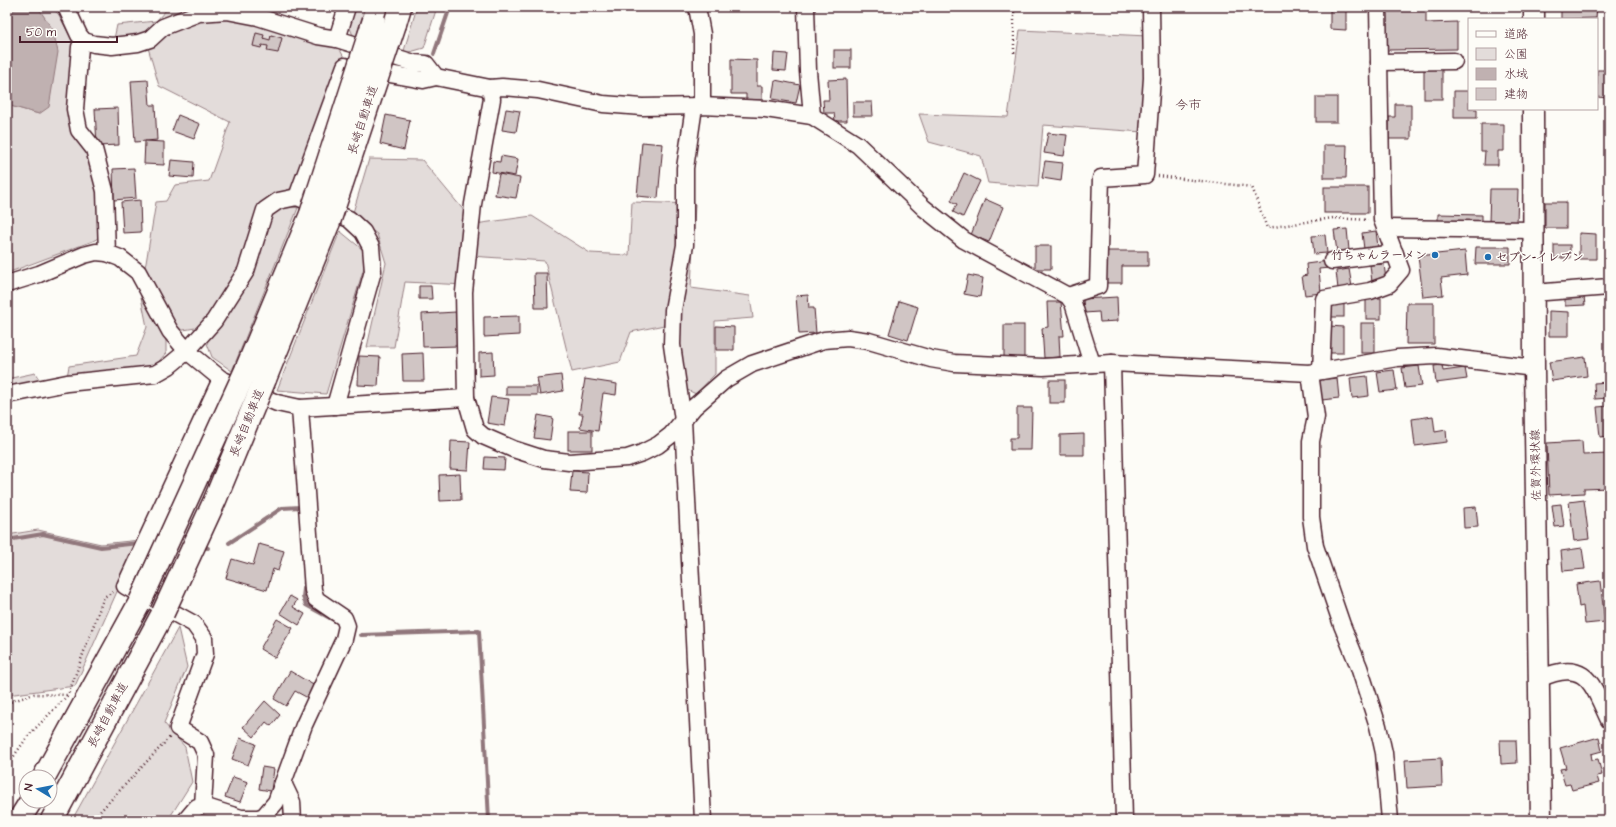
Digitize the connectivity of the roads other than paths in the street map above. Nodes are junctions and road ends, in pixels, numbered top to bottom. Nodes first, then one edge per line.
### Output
1 (66, 7) edge
2 (347, 7) edge
3 (697, 7) edge
4 (806, 7) edge
5 (1151, 7) edge
6 (1378, 7) edge
7 (1534, 7) edge
8 (259, 12) edge
9 (376, 13) edge
10 (398, 15) edge
11 (1534, 18) edge
12 (337, 39) junction
13 (84, 41) junction
14 (1454, 61) dead end
15 (1379, 62) junction
16 (436, 77) junction
17 (490, 88) junction
18 (698, 107) junction
19 (1533, 110) edge
20 (812, 116) junction
21 (312, 211) junction
22 (1384, 224) junction
23 (1532, 230) junction
24 (106, 253) junction
25 (1395, 253) junction
26 (1332, 261) dead end
27 (7, 284) edge
28 (1609, 287) edge
29 (1533, 293) junction
30 (1068, 296) junction
31 (187, 352) junction
32 (1112, 363) junction
33 (1092, 364) junction
34 (1534, 368) junction
35 (1316, 372) junction
36 (255, 374) junction
37 (221, 379) junction
38 (7, 395) edge
39 (466, 398) junction
40 (335, 406) junction
41 (300, 408) junction
42 (683, 420) junction
43 (1539, 679) junction
44 (1609, 720) edge
45 (48, 769) edge
46 (283, 783) junction
47 (203, 806) junction
48 (26, 809) edge
49 (19, 820) edge
50 (52, 820) edge
51 (186, 820) edge
52 (293, 820) edge
53 (703, 820) edge
54 (1124, 820) edge
55 (1390, 820) edge
56 (1541, 820) edge

1 - 13 street
2 - 12 street
3 - 18 street
4 - 20 street
5 - 30 street
6 - 15 street
7 - 11 main road
8 - 12 street
8 - 13 street
9 - 21 highway, 長崎自動車道, bridge
10 - 21 highway, 長崎自動車道, bridge
12 - 16 street
13 - 24 street
14 - 15 street
15 - 22 street
16 - 17 street
16 - 21 street
17 - 18 street
17 - 39 street
18 - 20 street
18 - 42 street
19 - 23 main road, 佐賀外環状線
20 - 30 street
21 - 31 street
21 - 36 highway, 長崎自動車道
21 - 40 street
22 - 23 street
22 - 25 street
23 - 29 main road, 佐賀外環状線
24 - 27 street
24 - 31 street
25 - 26 street
25 - 35 street
28 - 29 street
29 - 34 main road, 佐賀外環状線
30 - 33 street
31 - 37 street
31 - 38 street
32 - 33 street
32 - 35 street
32 - 54 street
33 - 42 street
34 - 35 street
34 - 43 main road, 佐賀外環状線
35 - 55 street
36 - 45 highway, 長崎自動車道, bridge
36 - 50 highway, 長崎自動車道, bridge
37 - 41 street
37 - 47 street
39 - 40 street
39 - 42 street
40 - 41 street
41 - 46 street
42 - 53 street
43 - 44 street
43 - 56 main road, 佐賀外環状線
46 - 47 street
46 - 52 street
47 - 51 street
48 - 49 highway

